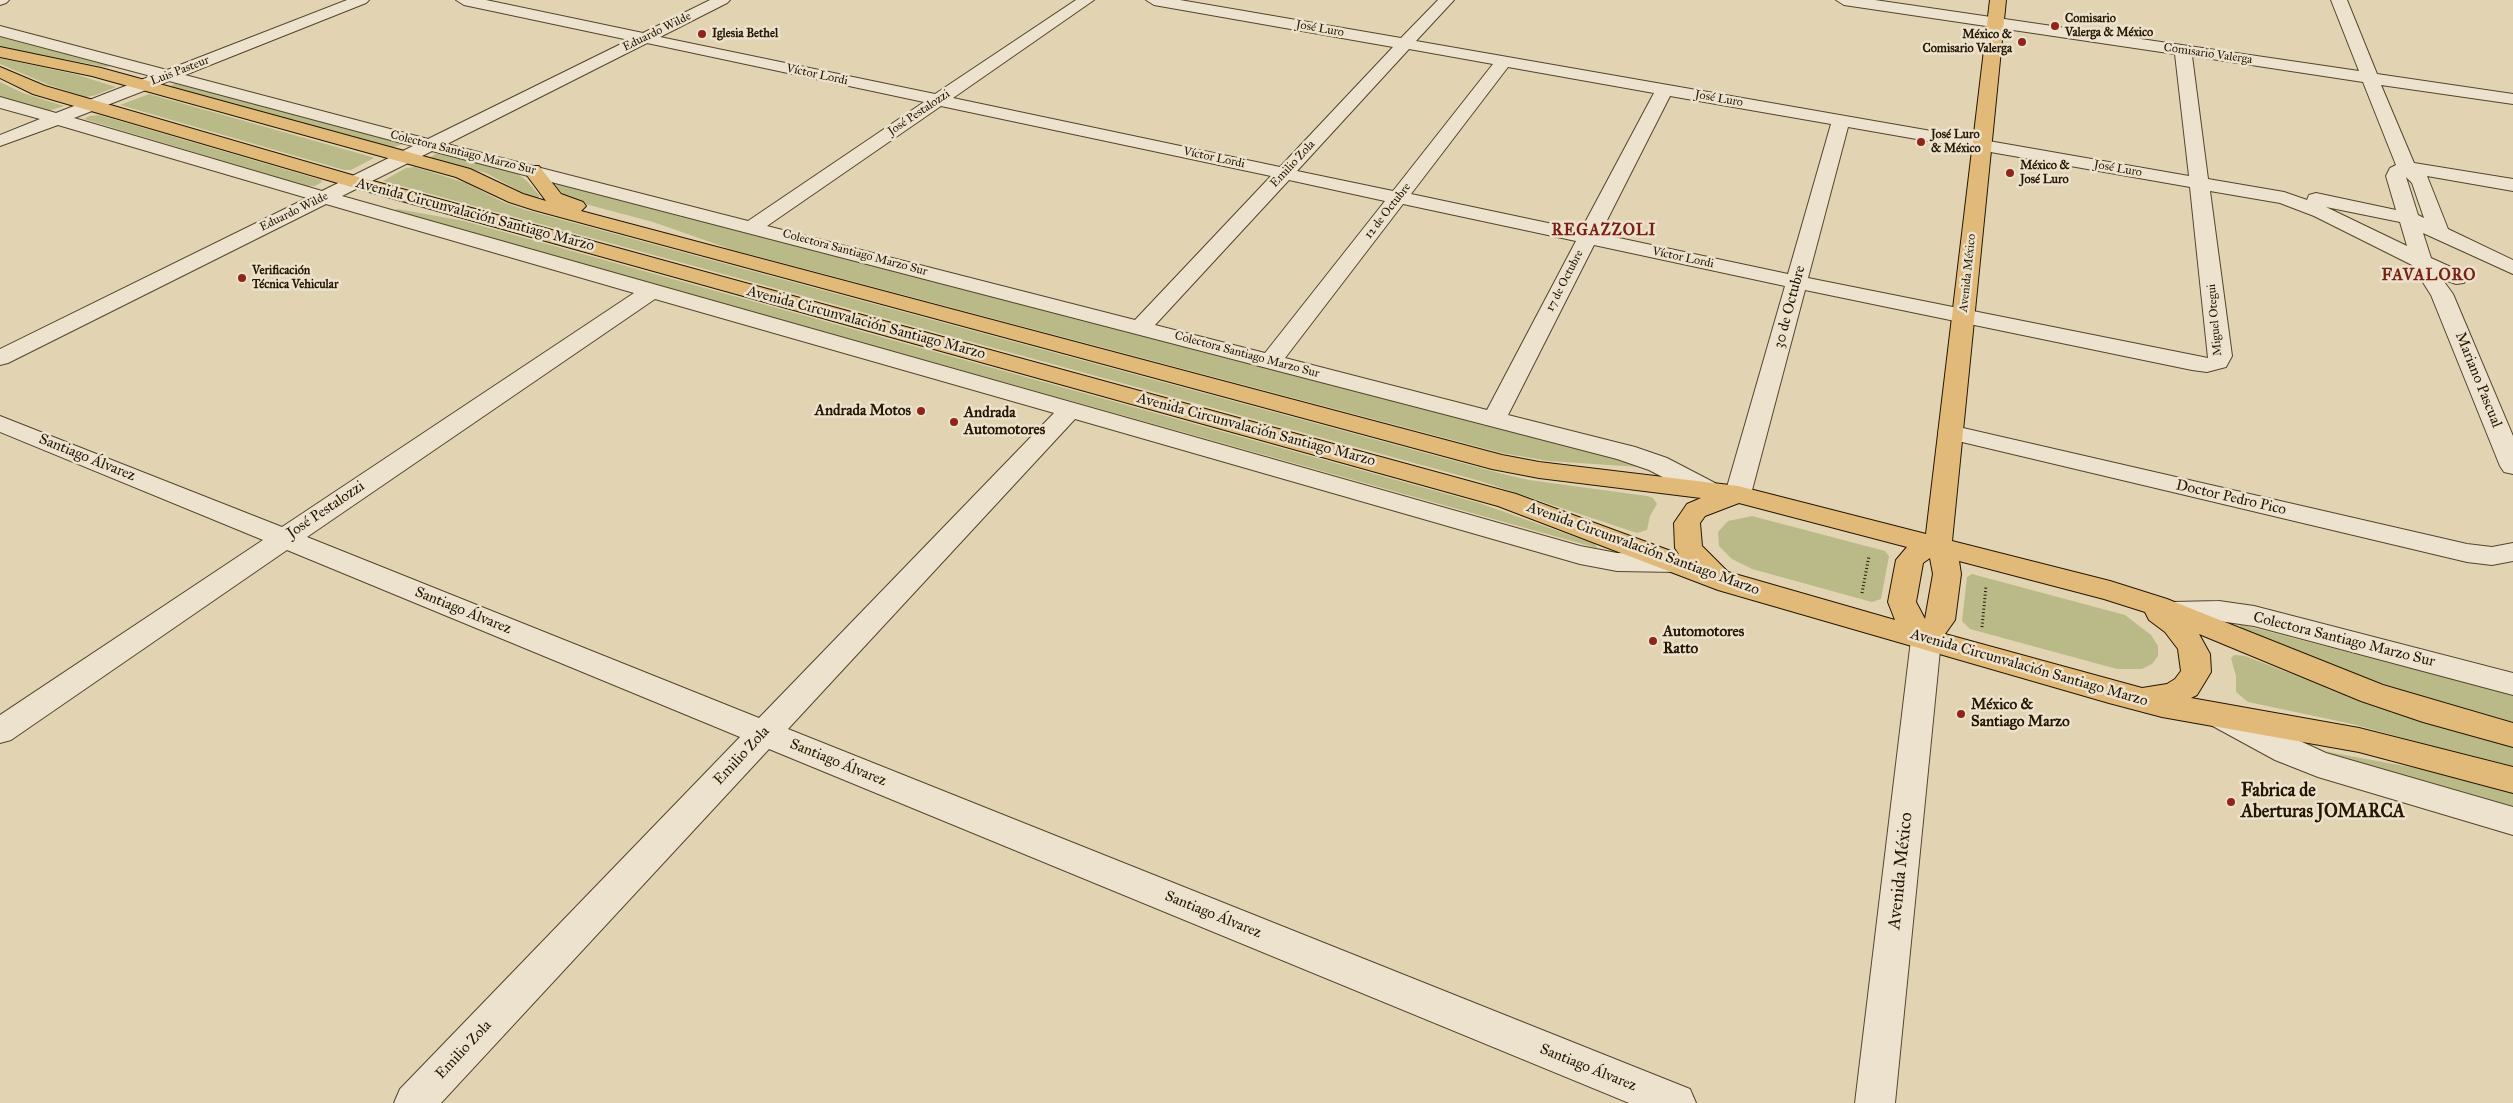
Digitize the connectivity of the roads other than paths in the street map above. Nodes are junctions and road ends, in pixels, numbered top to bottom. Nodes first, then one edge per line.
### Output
1 (360, 0) edge
2 (464, 0) edge
3 (722, 0) edge
4 (1086, 0) edge
5 (1154, 0) edge
6 (1446, 0) edge
7 (1844, 0) edge
8 (1998, 0) edge
9 (2339, 0) edge
10 (1995, 22) junction
11 (0, 31) edge
12 (645, 38) junction
13 (1405, 44) junction
14 (2183, 50) junction
15 (0, 52) edge
16 (1504, 62) junction
17 (0, 72) edge
18 (169, 75) junction
19 (2370, 78) junction
20 (143, 85) junction
21 (1664, 90) junction
22 (2513, 98) edge
23 (938, 100) junction
24 (0, 102) edge
25 (91, 105) junction
26 (57, 119) junction
27 (1841, 121) junction
28 (0, 141) edge
29 (430, 145) junction
30 (1982, 145) junction
31 (404, 157) junction
32 (2406, 168) junction
33 (532, 170) junction
34 (1284, 173) junction
35 (355, 182) junction
36 (2199, 184) junction
37 (2513, 185) edge
38 (323, 197) junction
39 (1398, 198) junction
40 (2284, 198) junction
41 (2408, 218) junction
42 (753, 226) junction
43 (2440, 232) junction
44 (1588, 238) junction
45 (722, 255) junction
46 (2422, 263) junction
47 (2513, 270) edge
48 (1797, 282) junction
49 (2449, 286) junction
50 (653, 290) junction
51 (1963, 317) junction
52 (1140, 327) junction
53 (0, 358) edge
54 (1271, 361) junction
55 (1070, 409) junction
56 (1494, 419) junction
57 (0, 423) edge
58 (1950, 432) junction
59 (2513, 466) edge
60 (1706, 489) junction
61 (1738, 494) junction
62 (285, 538) junction
63 (1938, 546) junction
64 (2513, 552) edge
65 (1678, 563) junction
66 (1746, 588) junction
67 (2110, 591) junction
68 (2173, 612) junction
69 (1926, 640) junction
70 (2513, 684) edge
71 (2109, 692) junction
72 (2216, 714) junction
73 (0, 731) edge
74 (764, 733) junction
75 (2513, 735) edge
76 (2513, 780) edge
77 (2513, 821) edge
78 (414, 1103) edge
79 (1676, 1103) edge
80 (1875, 1103) edge

1 - 18 street, Luis Pasteur
2 - 12 street, Víctor Lordi
3 - 12 street, Eduardo Wilde
4 - 23 street, José Pestalozzi
5 - 13 street, José Luro
6 - 13 street, Emilio Zola
7 - 10 street, Comisario Valerga
8 - 10 main road, Avenida México
9 - 19 street
10 - 14 street, Comisario Valerga
10 - 30 main road, Avenida México
11 - 18 street, Colectora Santiago Marzo Sur
12 - 23 street, Víctor Lordi
12 - 29 street, Eduardo Wilde
13 - 16 street, José Luro
13 - 34 street, Emilio Zola
14 - 19 street, Comisario Valerga
14 - 36 street, Miguel Otegui
15 - 20 main road, Avenida Circunvalación Santiago Marzo
16 - 21 street, José Luro
16 - 39 street, 12 de Octubre
17 - 25 main road, Avenida Circunvalación Santiago Marzo
18 - 20 street, Luis Pasteur
18 - 29 street, Colectora Santiago Marzo Sur
19 - 22 street, Comisario Valerga
19 - 32 street
20 - 25 street, Luis Pasteur
20 - 31 main road, Avenida Circunvalación Santiago Marzo
21 - 27 street, José Luro
21 - 44 street, 17 de Octubre
23 - 34 street, Víctor Lordi
23 - 42 street, José Pestalozzi
24 - 26 street
25 - 26 street, Luis Pasteur
25 - 35 main road, Avenida Circunvalación Santiago Marzo
26 - 28 street, Luis Pasteur
26 - 38 street
27 - 30 street, José Luro
27 - 48 street, 30 de Octubre
29 - 31 street, Eduardo Wilde
29 - 33 street, Colectora Santiago Marzo Sur
30 - 36 street, José Luro
30 - 51 main road, Avenida México
31 - 35 street, Eduardo Wilde
31 - 45 main road, Avenida Circunvalación Santiago Marzo
32 - 37 street
32 - 41 street, Mariano Pascual
32 - 43 street
33 - 42 street, Colectora Santiago Marzo Sur
33 - 45 main road
34 - 39 street, Víctor Lordi
34 - 52 street, Emilio Zola
35 - 38 street, Eduardo Wilde
35 - 65 main road, Avenida Circunvalación Santiago Marzo
36 - 40 street, José Luro
36 - 51 street, Miguel Otegui
38 - 50 street
38 - 53 street, Eduardo Wilde
39 - 44 street, Víctor Lordi
39 - 54 street, 12 de Octubre
40 - 41 street, José Luro
40 - 46 street, José Luro
41 - 43 street, José Luro
41 - 46 street, Mariano Pascual
42 - 52 street, Colectora Santiago Marzo Sur
43 - 47 street, José Luro
44 - 48 street, Víctor Lordi
44 - 56 street, 17 de Octubre
45 - 60 main road, Avenida Circunvalación Santiago Marzo
46 - 49 street, Mariano Pascual
47 - 49 street, José Luro
48 - 51 street, Víctor Lordi
48 - 61 street, 30 de Octubre
49 - 59 street, Mariano Pascual
50 - 55 street
50 - 62 street, José Pestalozzi
51 - 58 main road, Avenida México
52 - 54 street, Colectora Santiago Marzo Sur
54 - 56 street, Colectora Santiago Marzo Sur
55 - 65 street
55 - 74 street, Emilio Zola
56 - 60 street, Colectora Santiago Marzo Sur
57 - 62 street, Santiago Álvarez
58 - 63 main road, Avenida México
58 - 64 street, Doctor Pedro Pico
60 - 61 main road, Avenida Circunvalación Santiago Marzo
61 - 63 main road, Avenida Circunvalación Santiago Marzo
61 - 66 main road
62 - 73 street, José Pestalozzi
62 - 74 street, Santiago Álvarez
63 - 67 main road, Avenida Circunvalación Santiago Marzo
63 - 69 main road, Avenida México
63 - 69 main road
65 - 66 main road, Avenida Circunvalación Santiago Marzo
66 - 69 main road, Avenida Circunvalación Santiago Marzo
67 - 68 main road, Avenida Circunvalación Santiago Marzo
67 - 71 main road
68 - 70 street, Colectora Santiago Marzo Sur
68 - 75 main road, Avenida Circunvalación Santiago Marzo
69 - 71 main road, Avenida Circunvalación Santiago Marzo
69 - 80 street, Avenida México
71 - 72 main road, Avenida Circunvalación Santiago Marzo
72 - 76 main road, Avenida Circunvalación Santiago Marzo
72 - 77 street
74 - 78 street, Emilio Zola
74 - 79 street, Santiago Álvarez

